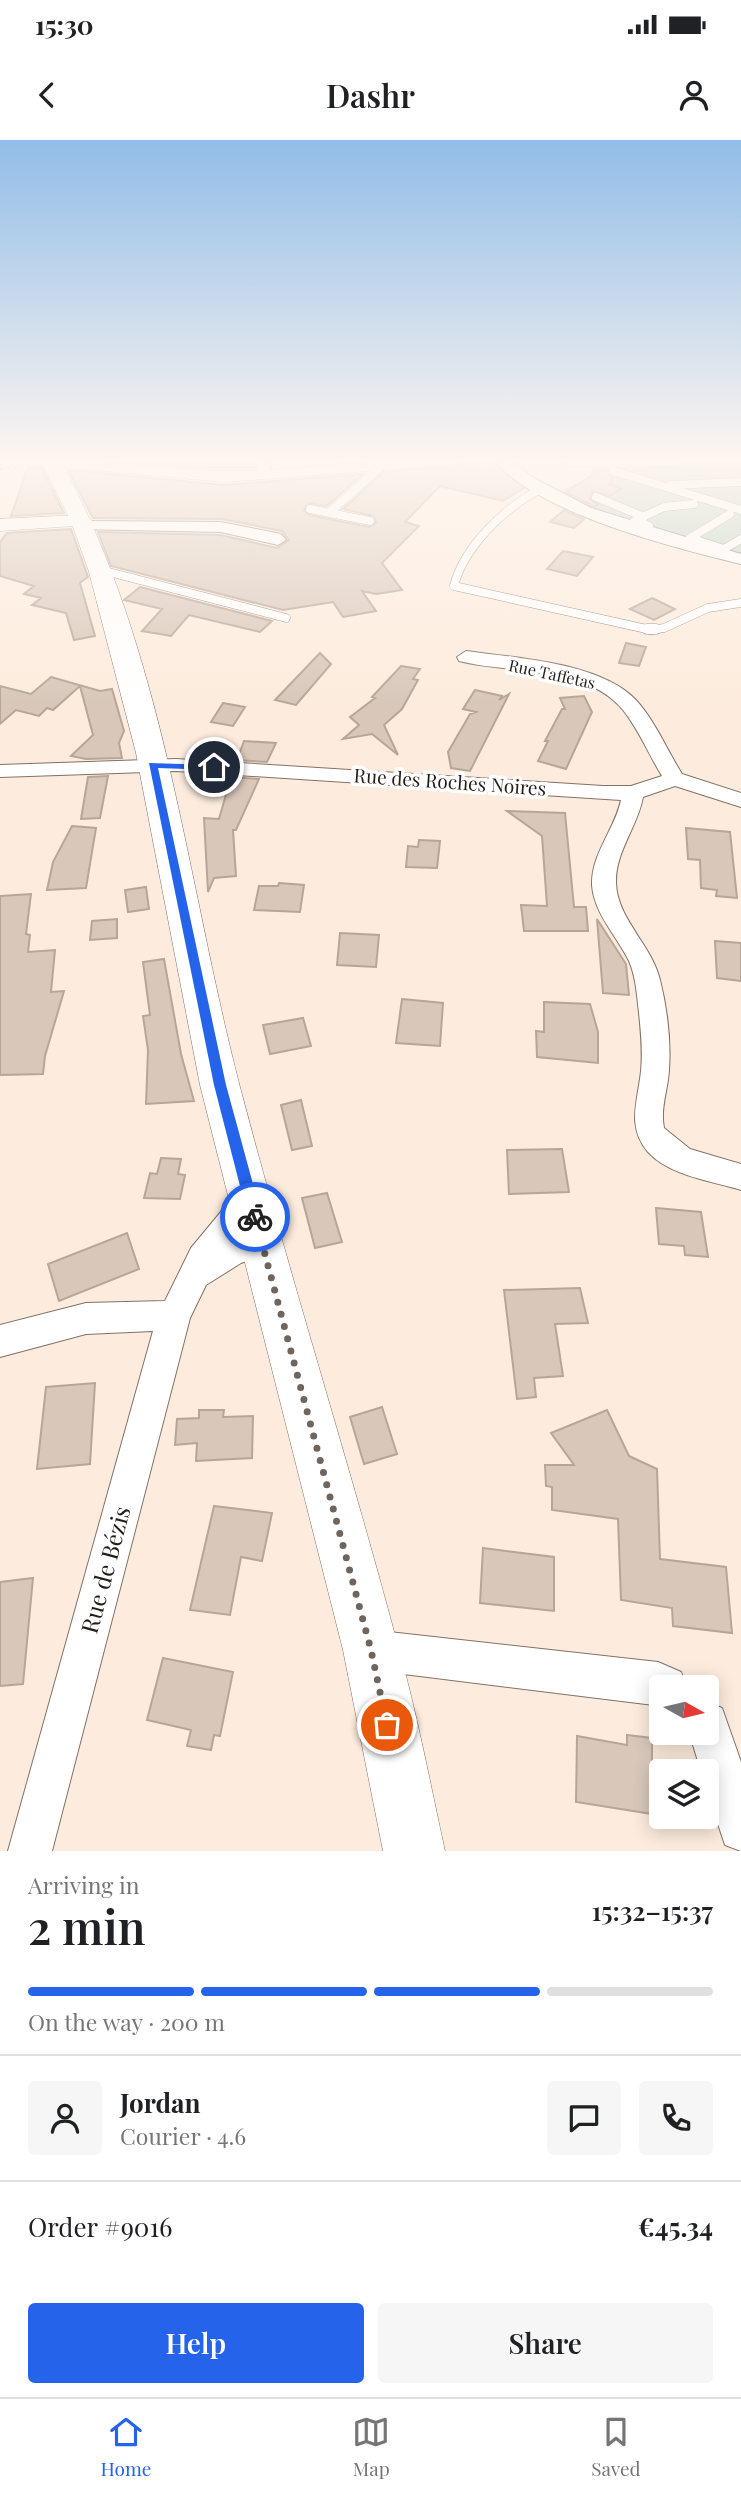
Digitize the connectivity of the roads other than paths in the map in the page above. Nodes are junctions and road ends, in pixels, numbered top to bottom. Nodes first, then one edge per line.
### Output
1 (90, 542) edge
2 (480, 542) edge
3 (685, 542) edge
4 (702, 542) edge
5 (736, 542) edge
6 (741, 559) edge
7 (101, 570) junction
8 (741, 603) edge
9 (286, 618) dead end
10 (466, 657) dead end
11 (153, 765) junction
12 (0, 771) edge
13 (674, 779) junction
14 (633, 793) junction
15 (741, 800) edge
16 (741, 1177) edge
17 (250, 1199) junction
18 (261, 1242) junction
19 (180, 1304) junction
20 (0, 1341) edge
21 (371, 1650) junction
22 (649, 1682) edge
23 (714, 1745) edge
24 (741, 1829) edge
25 (30, 1851) edge
26 (414, 1851) edge

1 - 7 main road
2 - 8 lane
3 - 6 street
4 - 5 lane
7 - 9 lane
7 - 11 main road
10 - 13 street, Rue Taffetas
11 - 12 street
11 - 14 street, Rue des Roches Noires
11 - 17 main road
13 - 14 street, Rue des Roches Noires
13 - 15 street
14 - 16 street
17 - 18 main road
17 - 19 street
18 - 19 street
18 - 21 main road
19 - 20 street
19 - 25 street, Rue de Bézis
21 - 22 street
21 - 26 main road
23 - 24 street

